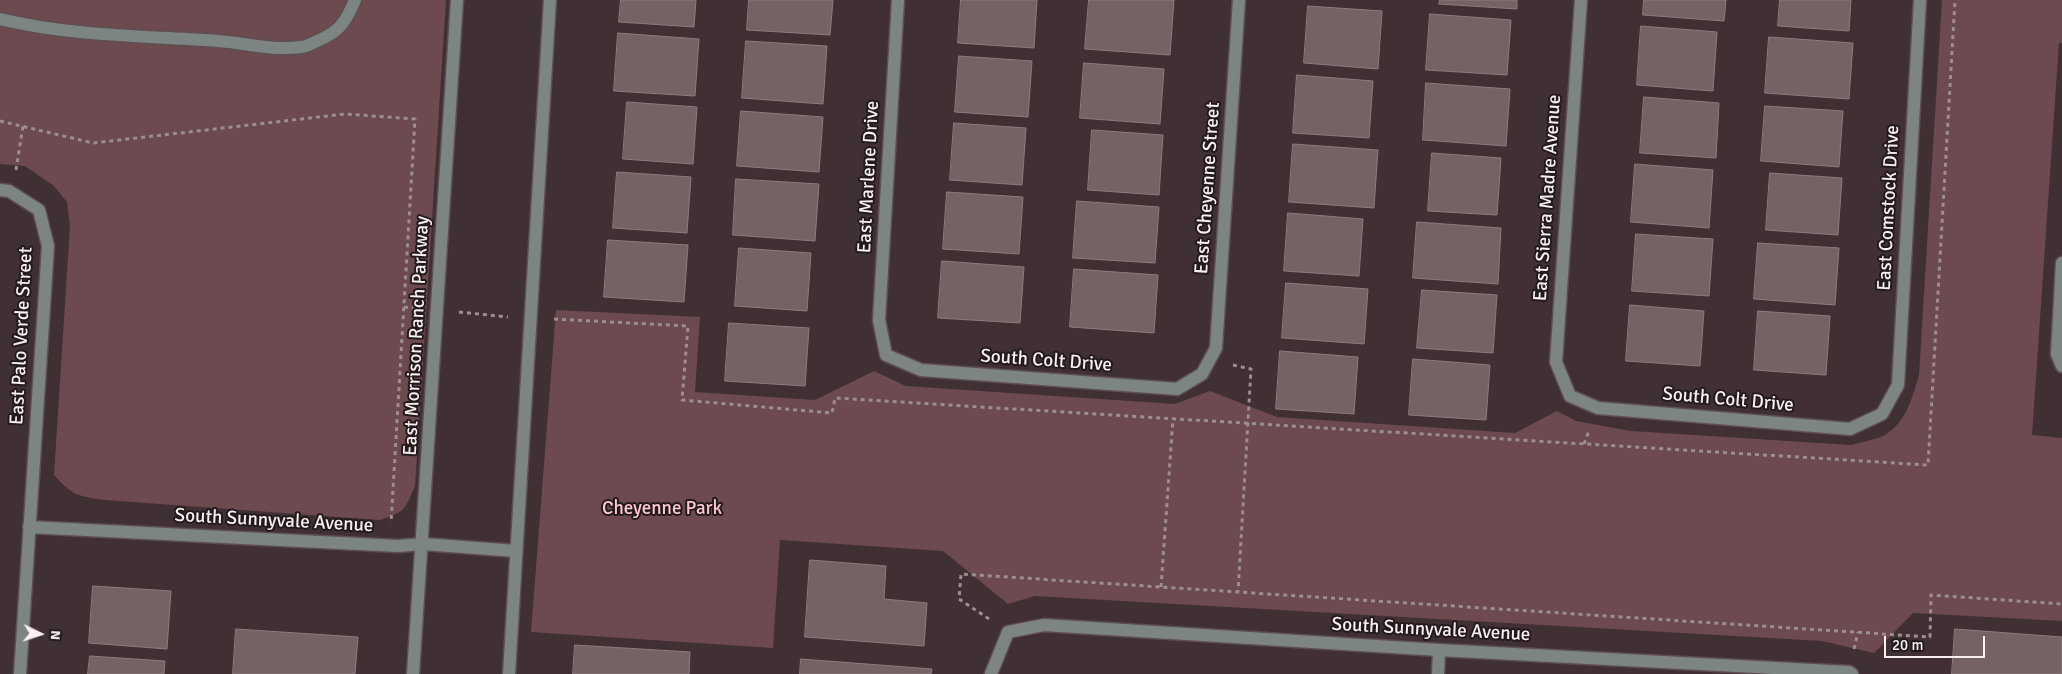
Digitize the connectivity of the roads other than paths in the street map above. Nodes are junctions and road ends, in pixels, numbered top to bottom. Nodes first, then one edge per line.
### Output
1 (355, 0) edge
2 (457, 0) edge
3 (550, 0) edge
4 (898, 0) edge
5 (1238, 0) edge
6 (1580, 0) edge
7 (1920, 0) edge
8 (0, 19) edge
9 (6, 192) edge
10 (2062, 263) edge
11 (886, 355) joint
12 (2062, 366) edge
13 (1202, 374) joint
14 (1570, 396) joint
15 (1882, 414) joint
16 (29, 527) junction
17 (423, 544) junction
18 (516, 551) junction
19 (1440, 650) junction
20 (20, 674) edge
21 (414, 674) edge
22 (509, 674) edge
23 (991, 674) edge
24 (1438, 674) edge
25 (1852, 674) edge

1 - 8 street
2 - 17 street, East Morrison Ranch Parkway
3 - 18 street
4 - 11 street, East Marlene Drive
5 - 13 street, East Cheyenne Street
6 - 14 street, East Sierra Madre Avenue
7 - 15 street, East Comstock Drive
9 - 16 street, East Palo Verde Street
10 - 12 street
11 - 13 street, South Colt Drive
14 - 15 street, South Colt Drive
16 - 17 street, South Sunnyvale Avenue
16 - 20 street, East Palo Verde Street
17 - 18 street, South Sunnyvale Avenue
17 - 21 street, East Morrison Ranch Parkway
18 - 22 street
19 - 23 street, South Sunnyvale Avenue
19 - 24 street
19 - 25 street, South Sunnyvale Avenue

